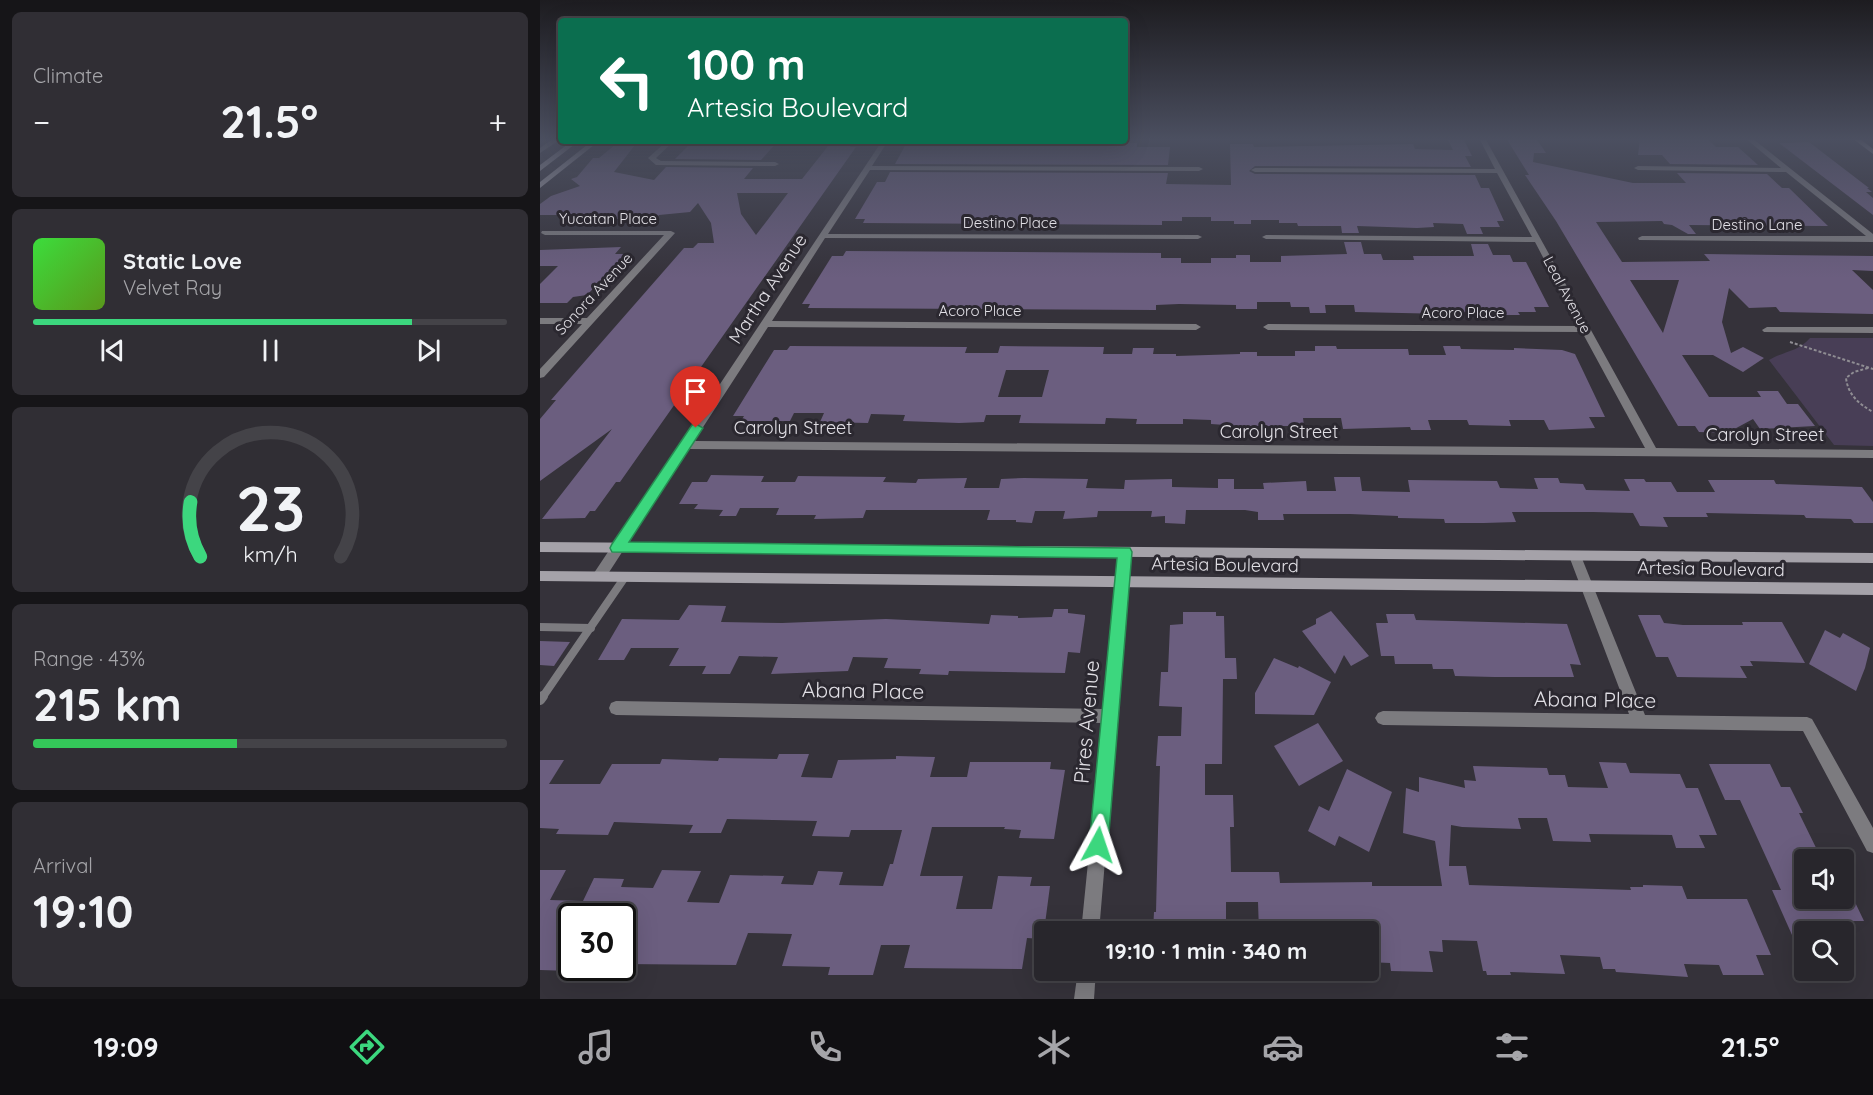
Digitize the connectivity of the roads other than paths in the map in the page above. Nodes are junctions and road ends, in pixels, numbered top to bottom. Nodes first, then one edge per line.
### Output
1 (856, 185) edge
2 (1507, 185) edge
3 (1805, 185) edge
4 (545, 232) dead end
5 (671, 233) joint
6 (822, 236) junction
7 (1198, 237) dead end
8 (1266, 237) dead end
9 (1642, 238) dead end
10 (1873, 238) edge
11 (1537, 240) junction
12 (540, 321) edge
13 (590, 321) junction
14 (764, 324) junction
15 (1196, 327) dead end
16 (1268, 327) dead end
17 (1585, 329) junction
18 (1767, 330) road end
19 (1873, 330) edge
20 (540, 375) edge
21 (685, 445) junction
22 (1653, 453) junction
23 (1871, 456) edge
24 (540, 547) edge
25 (618, 548) junction
26 (1125, 552) junction
27 (1575, 556) junction
28 (1873, 558) edge
29 (540, 576) edge
30 (599, 576) junction
31 (625, 577) junction
32 (1122, 582) junction
33 (1587, 586) junction
34 (1873, 589) edge
35 (540, 627) edge
36 (591, 628) junction
37 (540, 700) edge
38 (616, 708) dead end
39 (1110, 716) junction
40 (1383, 718) dead end
41 (1640, 722) junction
42 (1873, 845) edge
43 (1091, 921) edge
44 (1086, 981) edge
45 (1084, 999) edge

1 - 6 street, Martha Avenue
2 - 11 street, Leal Avenue
3 - 10 street
4 - 5 street, Yucatan Place
5 - 13 street, Sonora Avenue
6 - 7 street, Destino Place
6 - 14 street, Martha Avenue
8 - 11 street
9 - 10 street, Destino Lane
11 - 17 street, Leal Avenue
12 - 13 street
13 - 20 street, Sonora Avenue
14 - 15 street, Acoro Place
14 - 21 street, Martha Avenue
16 - 17 street, Acoro Place
17 - 22 street, Leal Avenue
18 - 19 street
21 - 22 street, Carolyn Street
21 - 25 street, Martha Avenue
22 - 23 street, Carolyn Street
24 - 25 main road, Artesia Boulevard
25 - 26 main road, Artesia Boulevard
25 - 30 street, Martha Avenue
26 - 27 main road, Artesia Boulevard
26 - 32 street, Pires Avenue
27 - 28 main road, Artesia Boulevard
27 - 33 street
29 - 30 main road, Artesia Boulevard
30 - 31 main road, Artesia Boulevard
31 - 32 main road, Artesia Boulevard
31 - 36 lane
32 - 33 main road, Artesia Boulevard
32 - 39 street, Pires Avenue
33 - 34 main road, Artesia Boulevard
33 - 41 street
35 - 36 lane
36 - 37 lane
38 - 39 street, Abana Place
39 - 43 street, Pires Avenue
40 - 41 street, Abana Place
41 - 42 street, Abana Place
44 - 45 street

